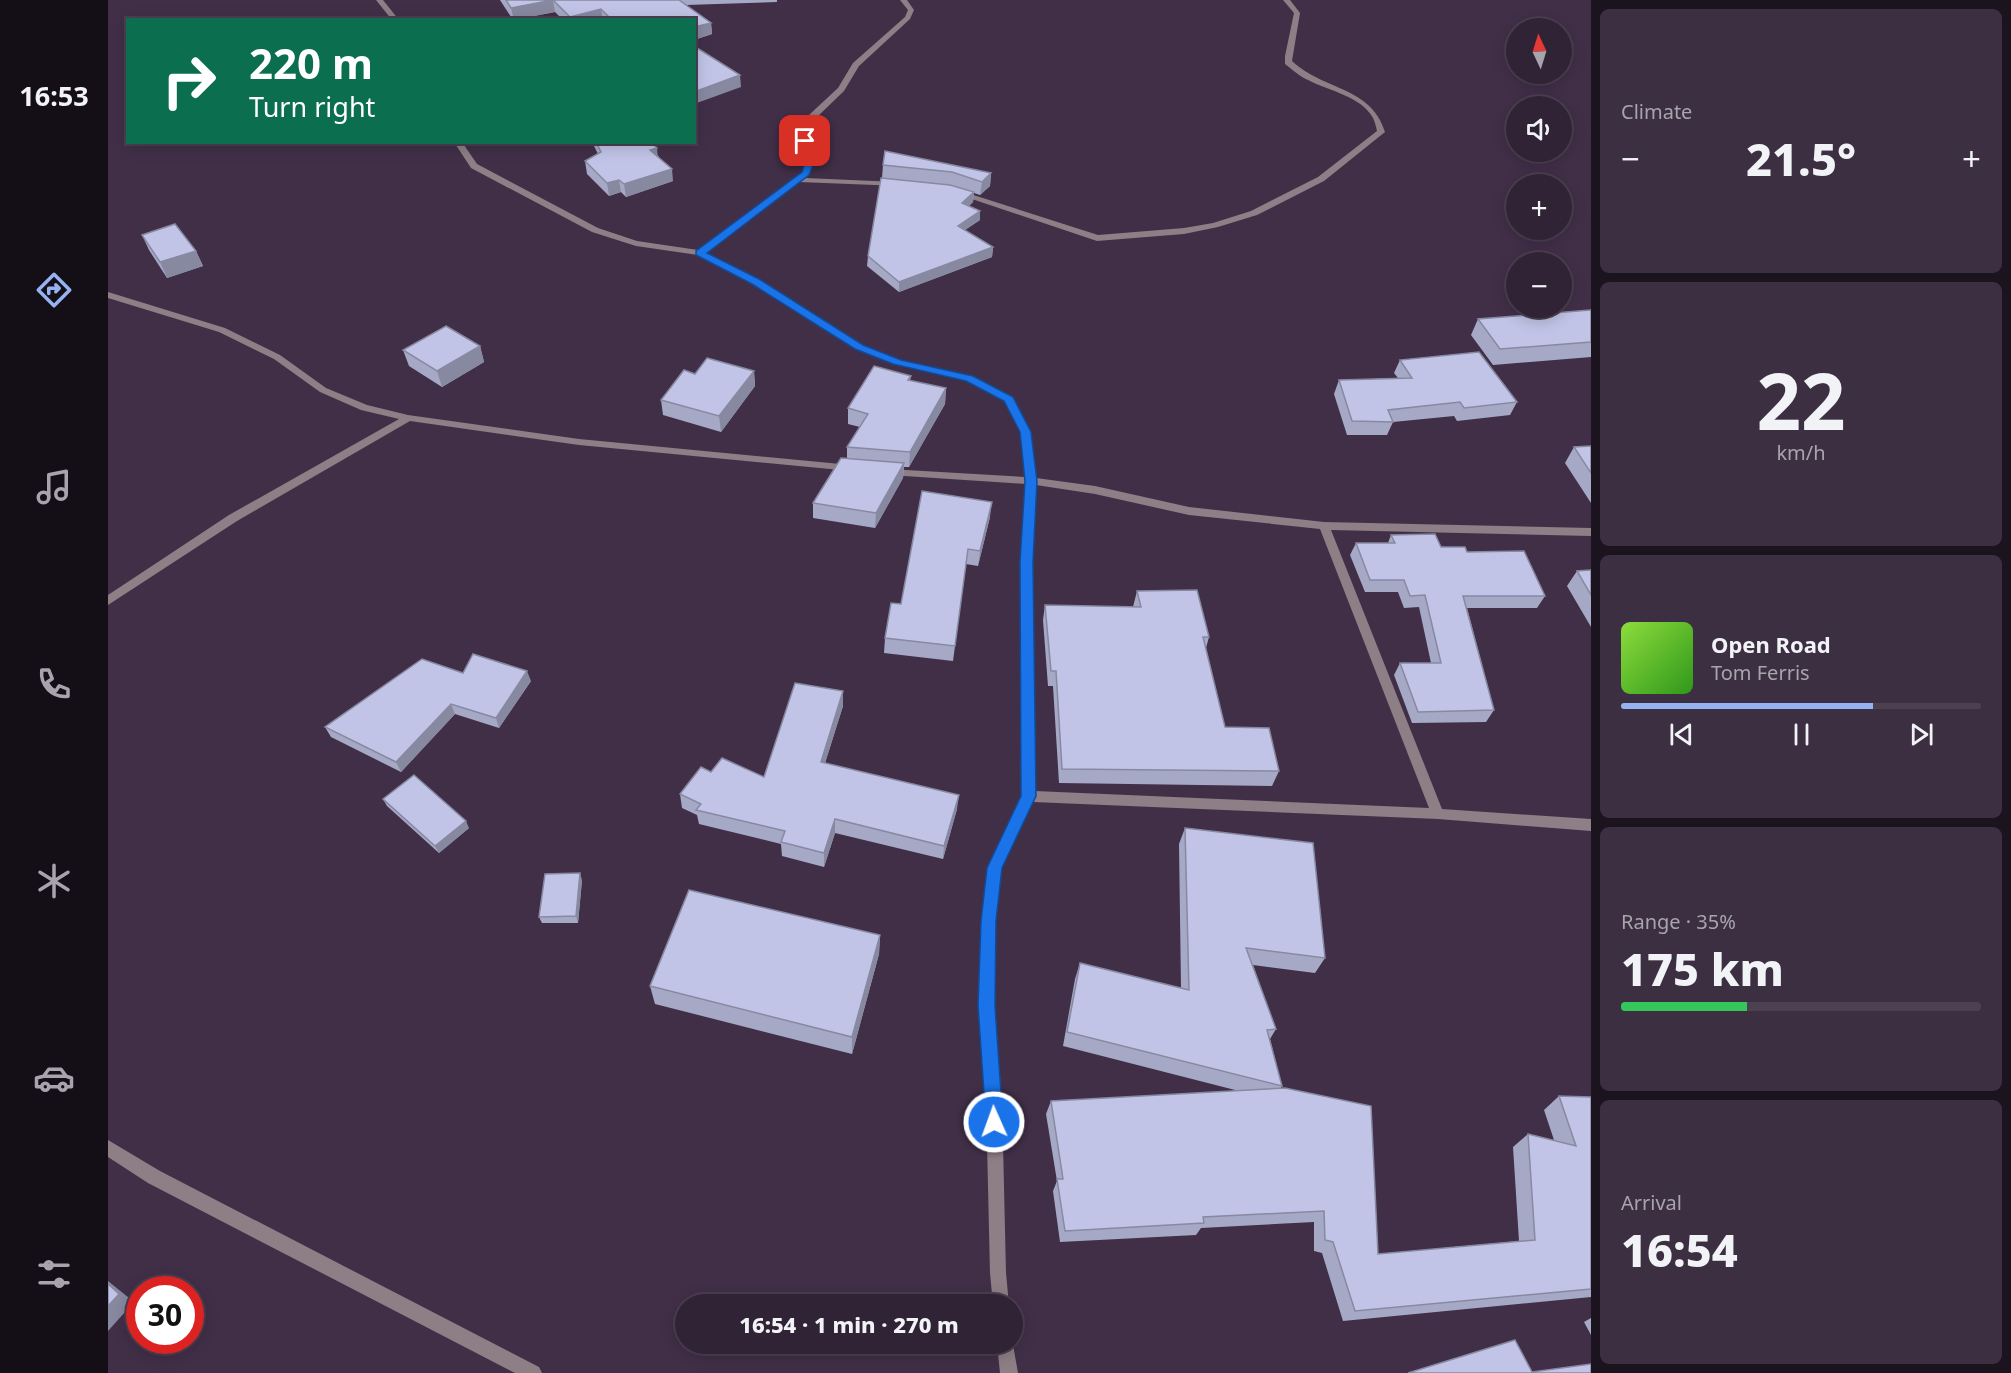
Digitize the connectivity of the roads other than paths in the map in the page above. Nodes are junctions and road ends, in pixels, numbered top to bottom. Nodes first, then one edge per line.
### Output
1 (380, 0) edge
2 (903, 0) edge
3 (1286, 0) edge
4 (394, 18) edge
5 (459, 144) edge
6 (799, 180) junction
7 (911, 184) edge
8 (951, 190) edge
9 (700, 253) junction
10 (108, 295) edge
11 (408, 418) junction
12 (858, 469) edge
13 (881, 471) edge
14 (1031, 481) junction
15 (1324, 526) junction
16 (1591, 532) edge
17 (108, 601) edge
18 (1029, 796) junction
19 (1438, 814) junction
20 (1591, 825) edge
21 (108, 1148) edge
22 (1000, 1294) edge
23 (1007, 1354) edge
24 (533, 1373) edge
25 (1009, 1373) edge

1 - 4 street
2 - 6 street
3 - 8 street
5 - 9 street
6 - 7 street
6 - 9 street
9 - 14 street
10 - 11 street
11 - 12 street
11 - 17 street
13 - 14 street
14 - 15 street
14 - 18 street
15 - 16 street
15 - 19 street
18 - 19 street
18 - 22 street
19 - 20 street
21 - 24 street
23 - 25 street

